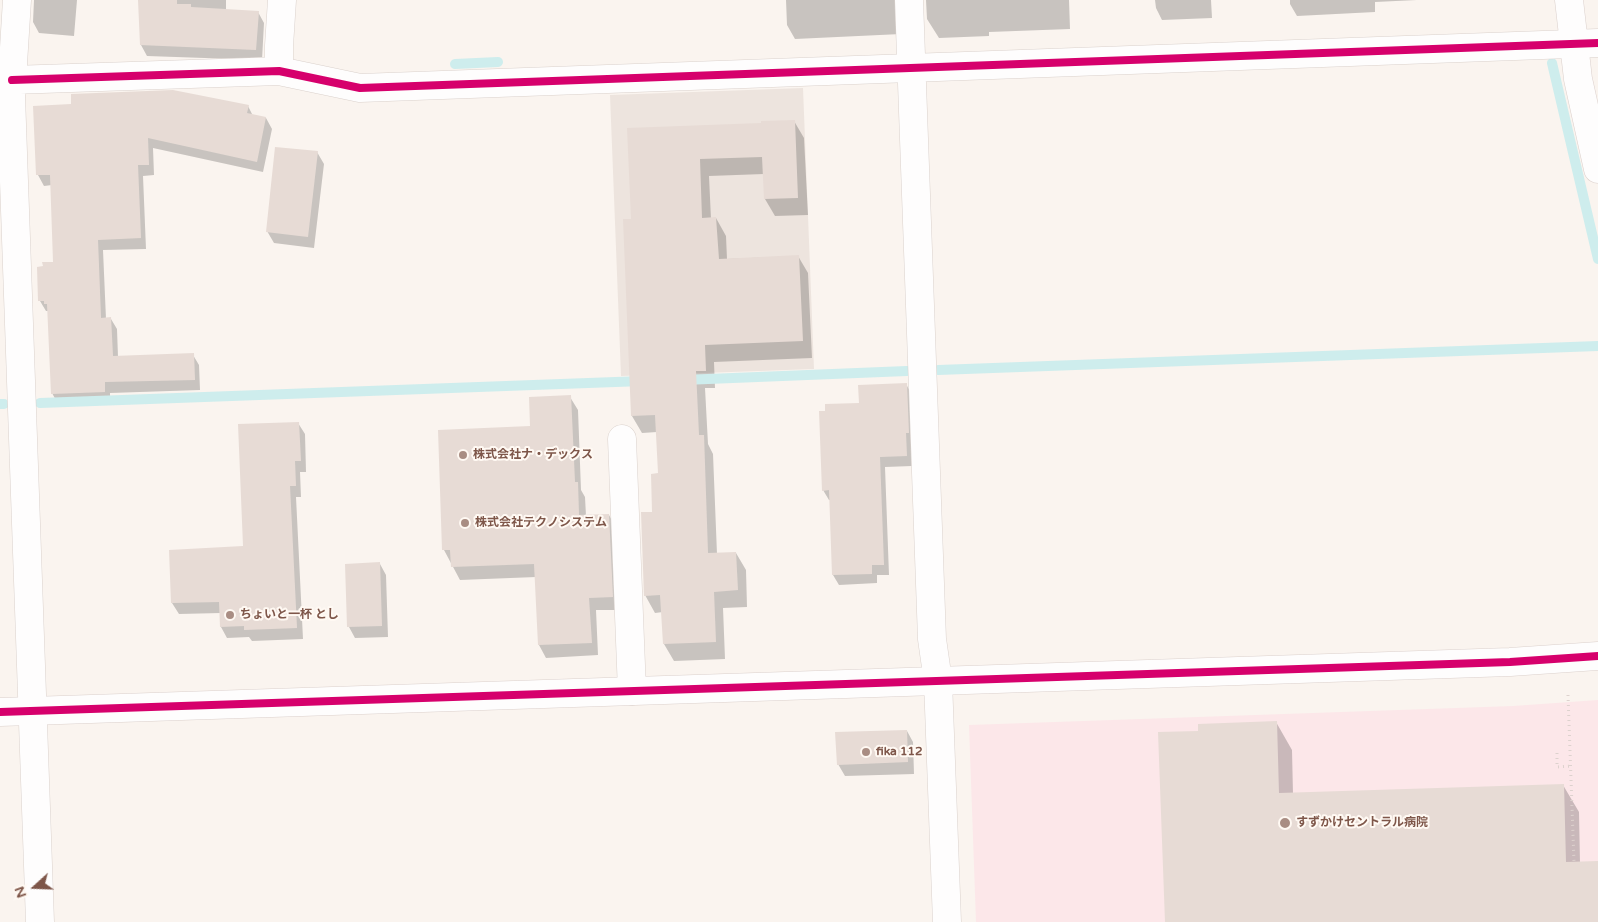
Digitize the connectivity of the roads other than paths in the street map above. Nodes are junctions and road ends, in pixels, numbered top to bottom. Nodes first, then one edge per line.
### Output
1 (16, 0) edge
2 (282, 0) edge
3 (909, 0) edge
4 (1569, 0) edge
5 (1586, 43) edge
6 (911, 68) junction
7 (279, 71) junction
8 (7, 91) edge
9 (1598, 169) edge
10 (622, 439) dead end
11 (1598, 656) edge
12 (938, 681) junction
13 (632, 691) junction
14 (32, 711) junction
15 (0, 712) edge
16 (40, 922) edge
17 (948, 922) edge

1 - 8 street
2 - 7 street
3 - 6 street
4 - 5 street
5 - 6 street
5 - 9 street
6 - 7 street
6 - 12 street
7 - 8 street
8 - 14 street
10 - 13 street
11 - 12 street
12 - 13 street
12 - 17 street
13 - 14 street
14 - 15 street
14 - 16 street

